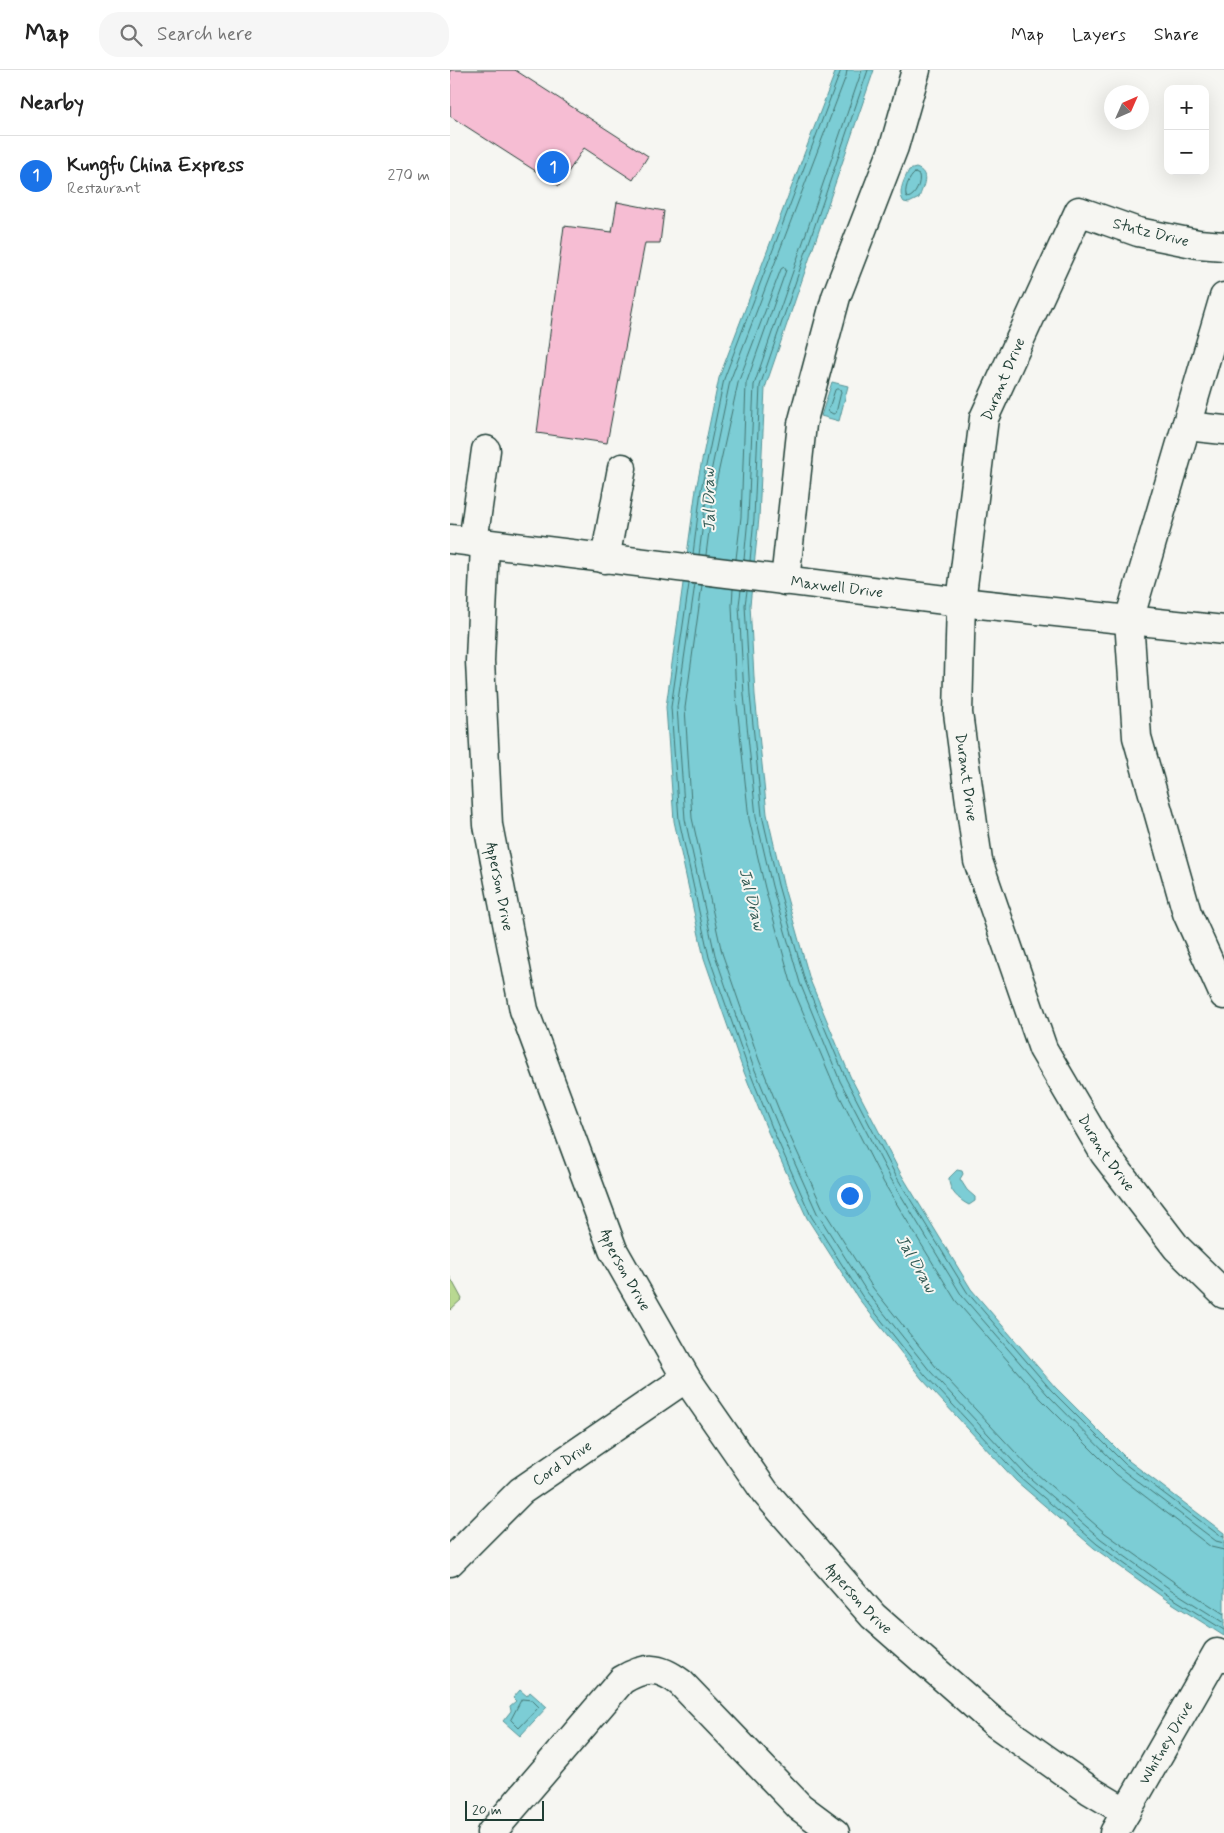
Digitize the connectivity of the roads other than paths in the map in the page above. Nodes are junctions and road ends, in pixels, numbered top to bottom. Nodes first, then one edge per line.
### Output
1 (916, 70) edge
2 (1079, 211) joint
3 (1224, 246) edge
4 (1224, 298) edge
5 (1186, 426) junction
6 (1224, 430) edge
7 (486, 450) dead end
8 (622, 468) dead end
9 (469, 542) edge
10 (605, 559) junction
11 (785, 580) junction
12 (961, 602) junction
13 (1129, 620) junction
14 (1224, 630) edge
15 (1224, 996) edge
16 (1224, 1294) edge
17 (686, 1378) junction
18 (450, 1562) edge
19 (1221, 1655) edge
20 (1120, 1823) edge
21 (491, 1833) edge
22 (835, 1833) edge

1 - 11 street
2 - 3 street, Stutz Drive
2 - 12 street, Durant Drive
4 - 5 street
5 - 6 street
5 - 13 street
7 - 9 street, Apperson Drive
8 - 10 street
9 - 10 street, Maxwell Drive
9 - 17 street, Apperson Drive
10 - 11 street, Maxwell Drive
11 - 12 street, Maxwell Drive
12 - 13 street, Maxwell Drive
12 - 16 street, Durant Drive
13 - 14 street, Maxwell Drive
13 - 15 street
17 - 18 street, Cord Drive
17 - 20 street, Apperson Drive
19 - 20 street, Whitney Drive
21 - 22 street

